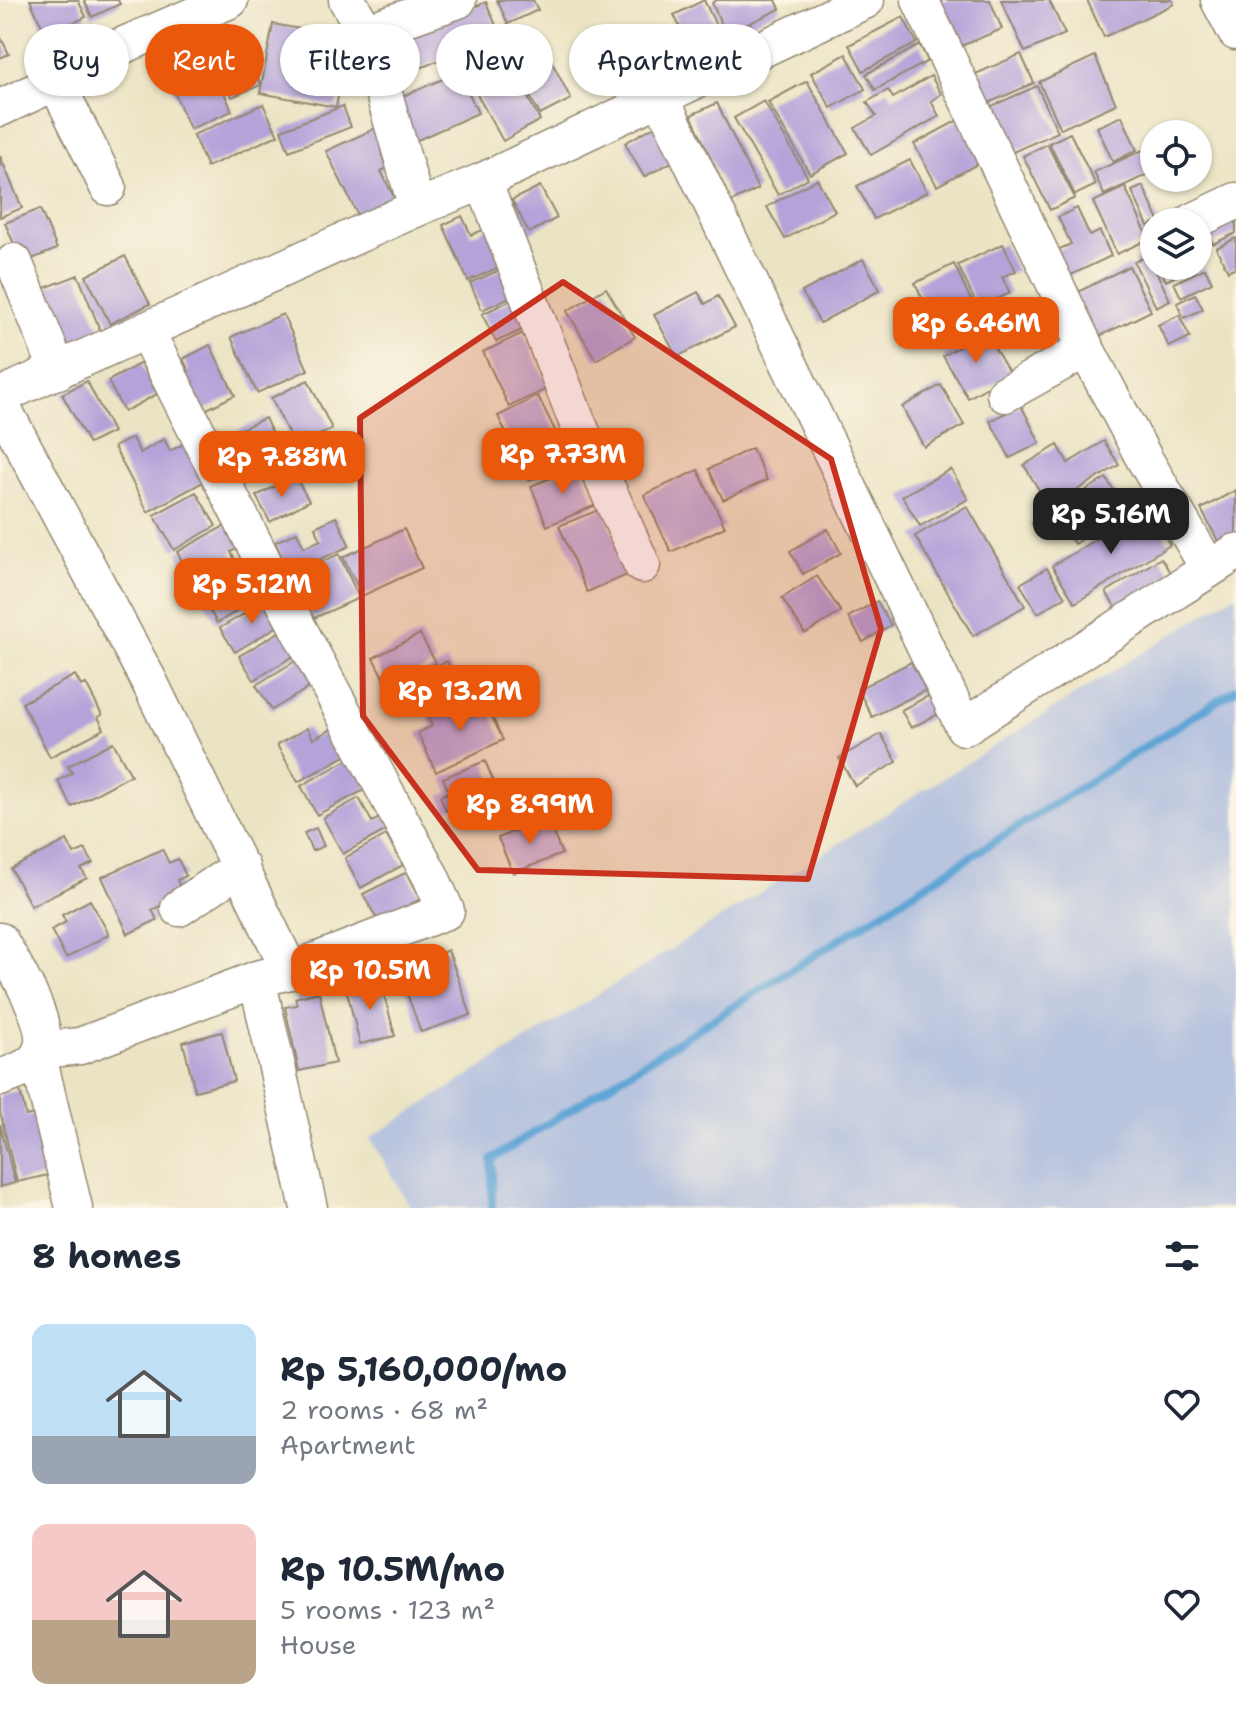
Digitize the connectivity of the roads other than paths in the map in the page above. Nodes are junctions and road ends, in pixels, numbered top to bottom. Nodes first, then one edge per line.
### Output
1 (230, 0) edge
2 (347, 0) edge
3 (458, 0) edge
4 (866, 0) edge
5 (920, 0) edge
6 (1219, 0) edge
7 (361, 24) edge
8 (389, 24) edge
9 (1236, 32) edge
10 (129, 43) edge
11 (771, 44) edge
12 (26, 96) edge
13 (63, 96) edge
14 (385, 96) edge
15 (660, 96) joint
16 (0, 108) edge
17 (483, 181) junction
18 (108, 187) dead end
19 (1236, 201) edge
20 (417, 208) junction
21 (1212, 212) edge
22 (14, 262) dead end
23 (146, 331) junction
24 (1086, 349) junction
25 (58, 371) junction
26 (1005, 394) dead end
27 (0, 396) edge
28 (0, 403) edge
29 (1223, 560) edge
30 (642, 565) dead end
31 (241, 867) junction
32 (179, 908) dead end
33 (0, 941) edge
34 (273, 975) junction
35 (40, 1053) junction
36 (0, 1078) edge
37 (74, 1208) edge
38 (309, 1208) edge

1 - 10 street
2 - 7 street
3 - 8 street
4 - 11 street
5 - 24 street
6 - 9 street
12 - 16 street
13 - 18 street
14 - 20 street
15 - 17 street
15 - 29 street
17 - 20 street
17 - 30 street
19 - 21 street
20 - 23 street
22 - 25 street
23 - 25 street
23 - 34 street
24 - 26 street
24 - 29 street
25 - 27 street
28 - 31 street
31 - 32 street
31 - 34 street
33 - 35 street
34 - 35 street
34 - 38 street
35 - 36 street
35 - 37 street

